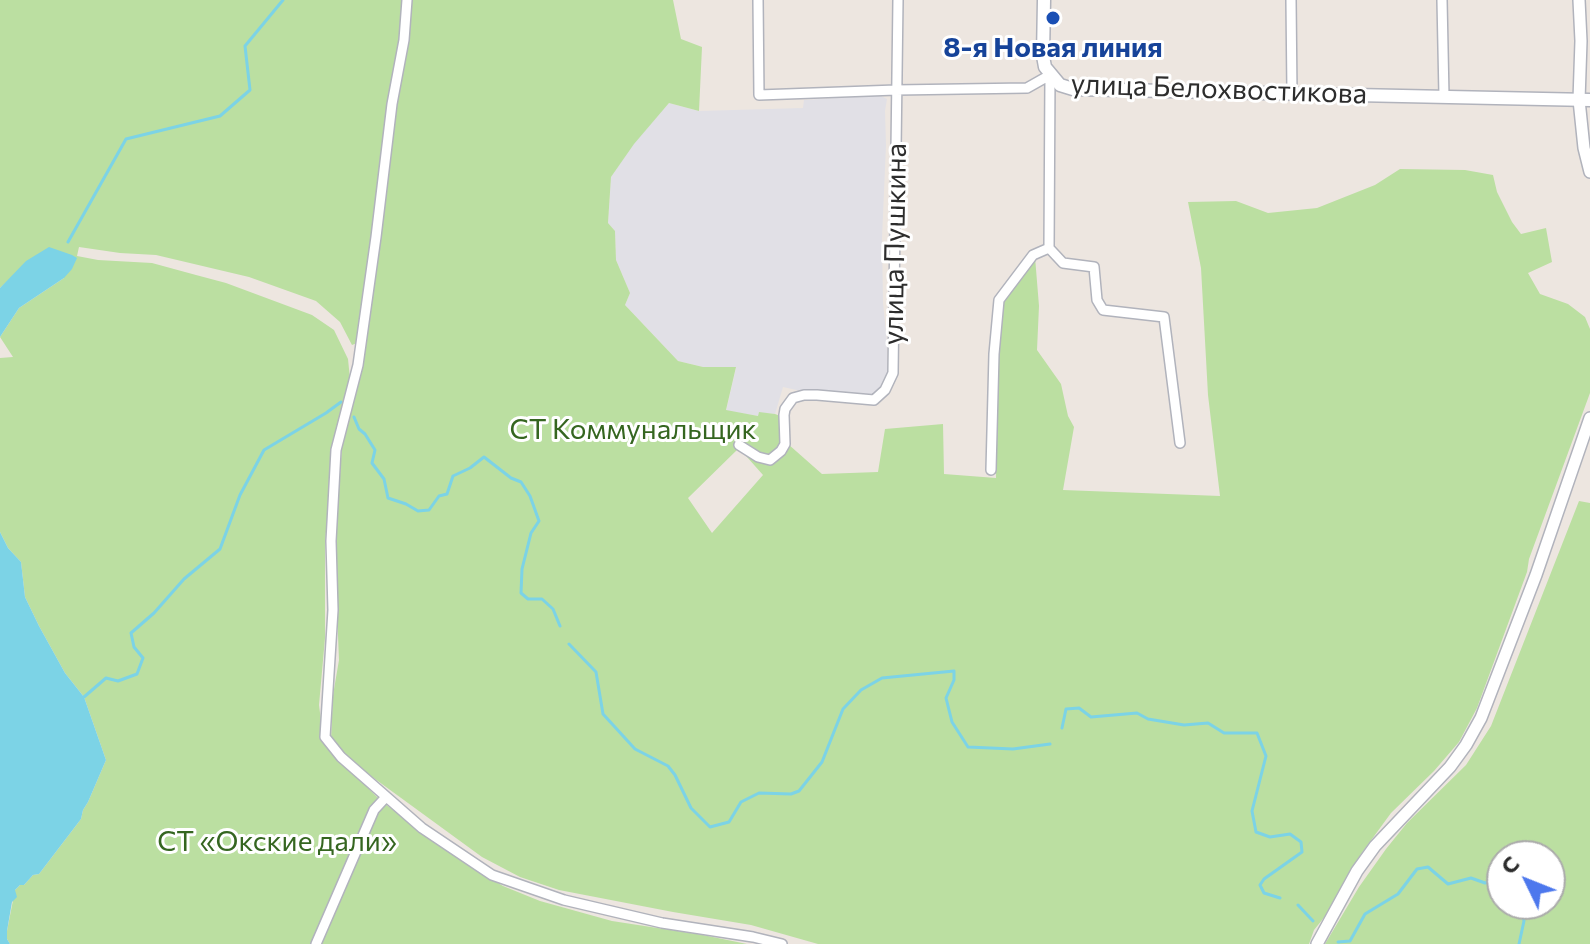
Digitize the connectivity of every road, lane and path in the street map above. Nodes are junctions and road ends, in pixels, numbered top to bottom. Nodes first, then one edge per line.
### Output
1 (407, 0) edge
2 (758, 0) edge
3 (898, 0) edge
4 (1044, 0) edge
5 (1291, 0) edge
6 (1442, 0) edge
7 (1579, 0) edge
8 (1050, 75) junction
9 (896, 90) junction
10 (1292, 93) junction
11 (1444, 96) junction
12 (1584, 100) edge
13 (1590, 172) edge
14 (1049, 248) junction
15 (1590, 418) edge
16 (1180, 443) dead end
17 (739, 445) dead end
18 (991, 470) dead end
19 (386, 797) junction
20 (316, 944) edge
21 (782, 944) edge
22 (1317, 944) edge

1 - 19 street
2 - 9 street, улица Белохвостикова
3 - 9 street, улица Пушкина
4 - 8 main road
5 - 10 street
6 - 11 street
7 - 12 street
8 - 9 street, улица Белохвостикова
8 - 10 main road, улица Белохвостикова
8 - 14 street
9 - 17 street, улица Пушкина
10 - 11 main road, улица Белохвостикова
11 - 12 main road, улица Белохвостикова
12 - 13 street
14 - 16 street
14 - 18 street
15 - 22 street
19 - 20 street
19 - 21 street

